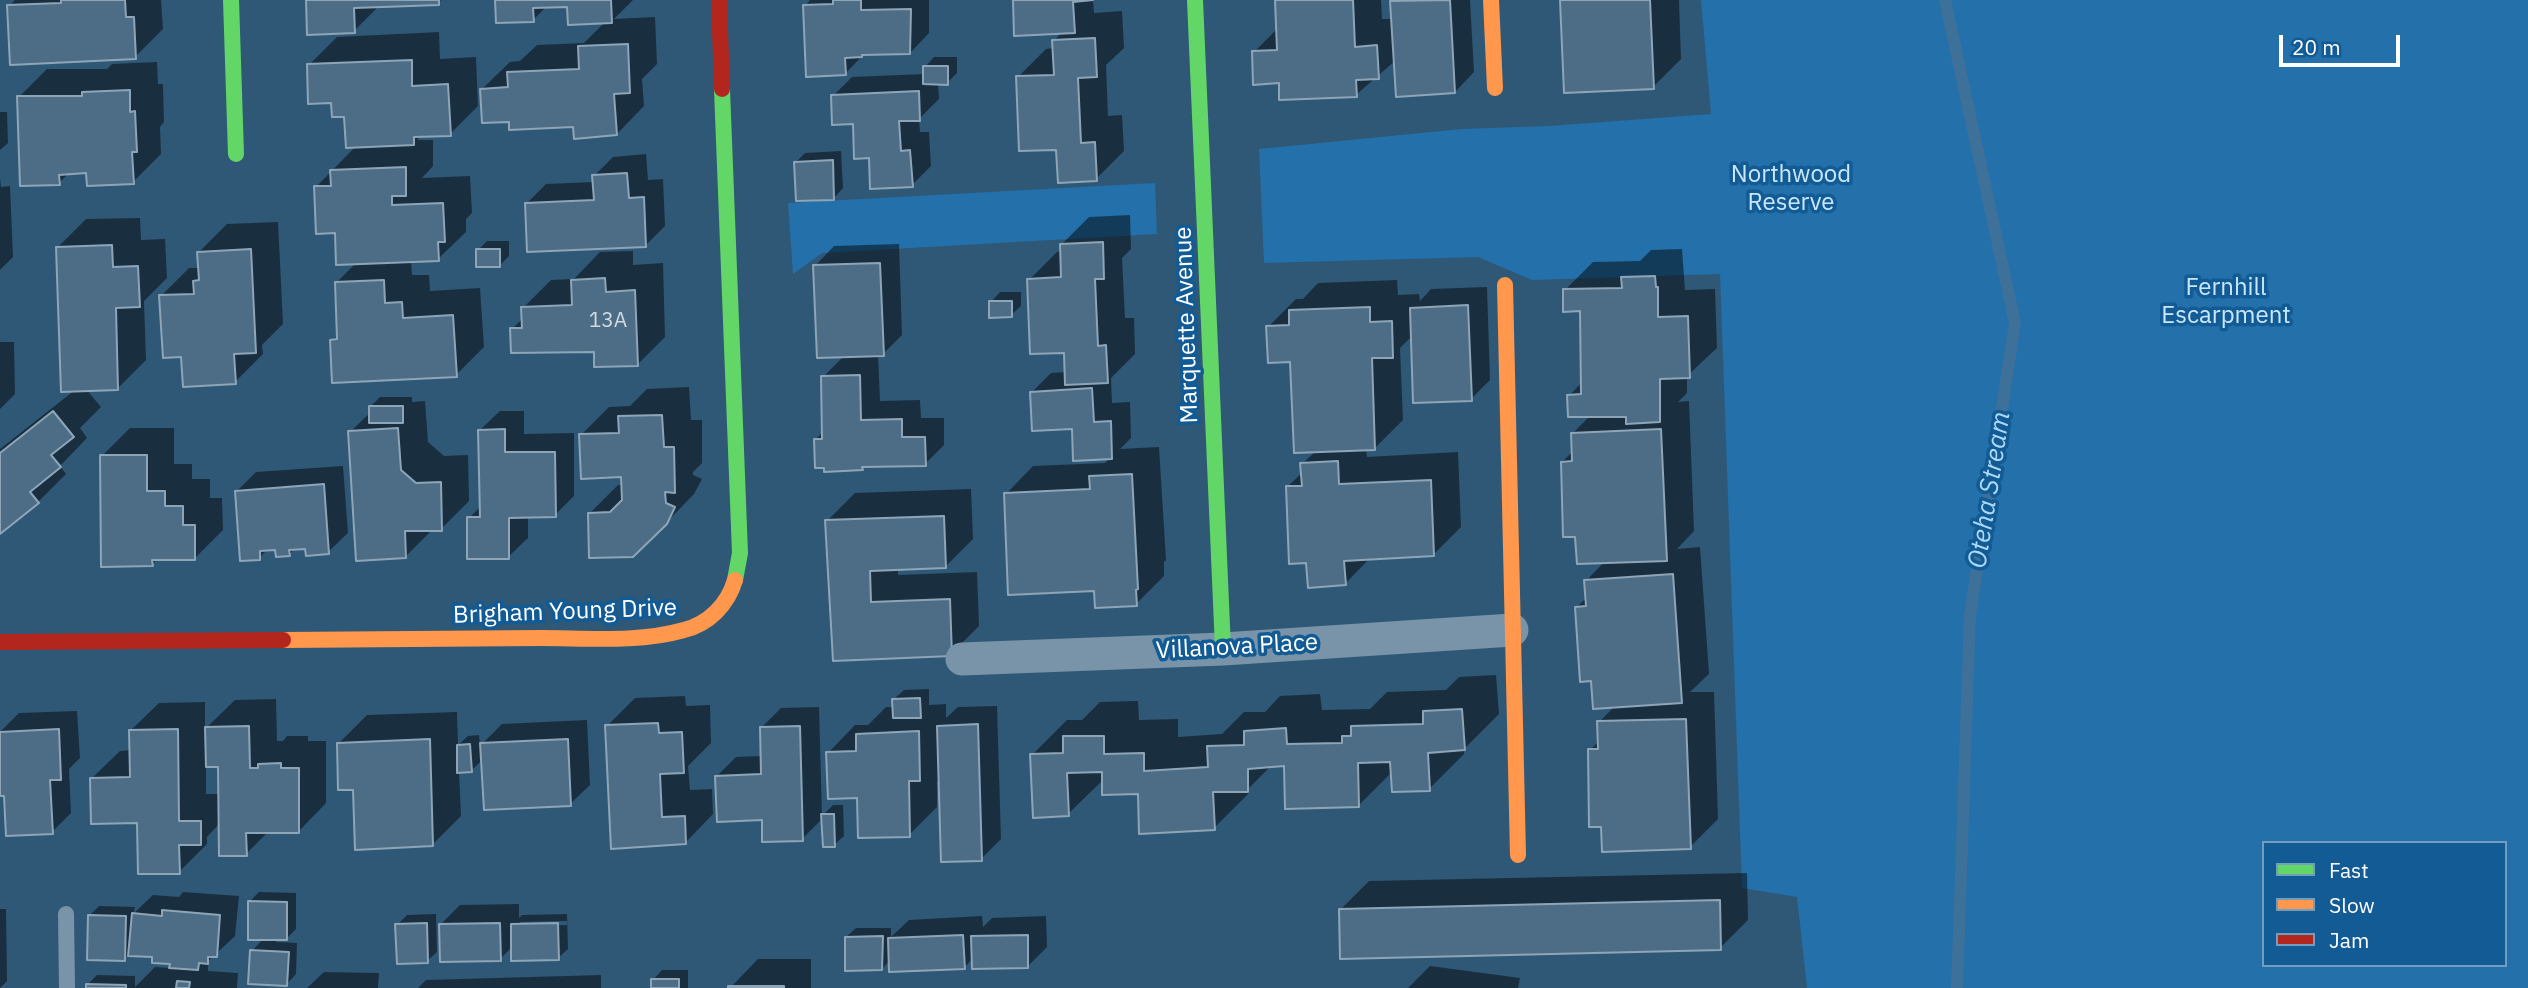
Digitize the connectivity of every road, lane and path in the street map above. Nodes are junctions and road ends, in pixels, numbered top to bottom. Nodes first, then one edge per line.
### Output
1 (231, 0) edge
2 (719, 0) edge
3 (1195, 0) edge
4 (1491, 0) edge
5 (1495, 88) dead end
6 (236, 154) dead end
7 (1505, 285) dead end
8 (1513, 631) junction
9 (0, 642) edge
10 (1223, 649) junction
11 (962, 659) dead end
12 (1518, 855) dead end
13 (66, 914) dead end
14 (67, 988) edge

1 - 6 street
2 - 9 street, Brigham Young Drive
3 - 10 street, Marquette Avenue
4 - 5 street
7 - 8 street
8 - 10 street, Villanova Place
8 - 12 street
10 - 11 street, Villanova Place
13 - 14 lane

